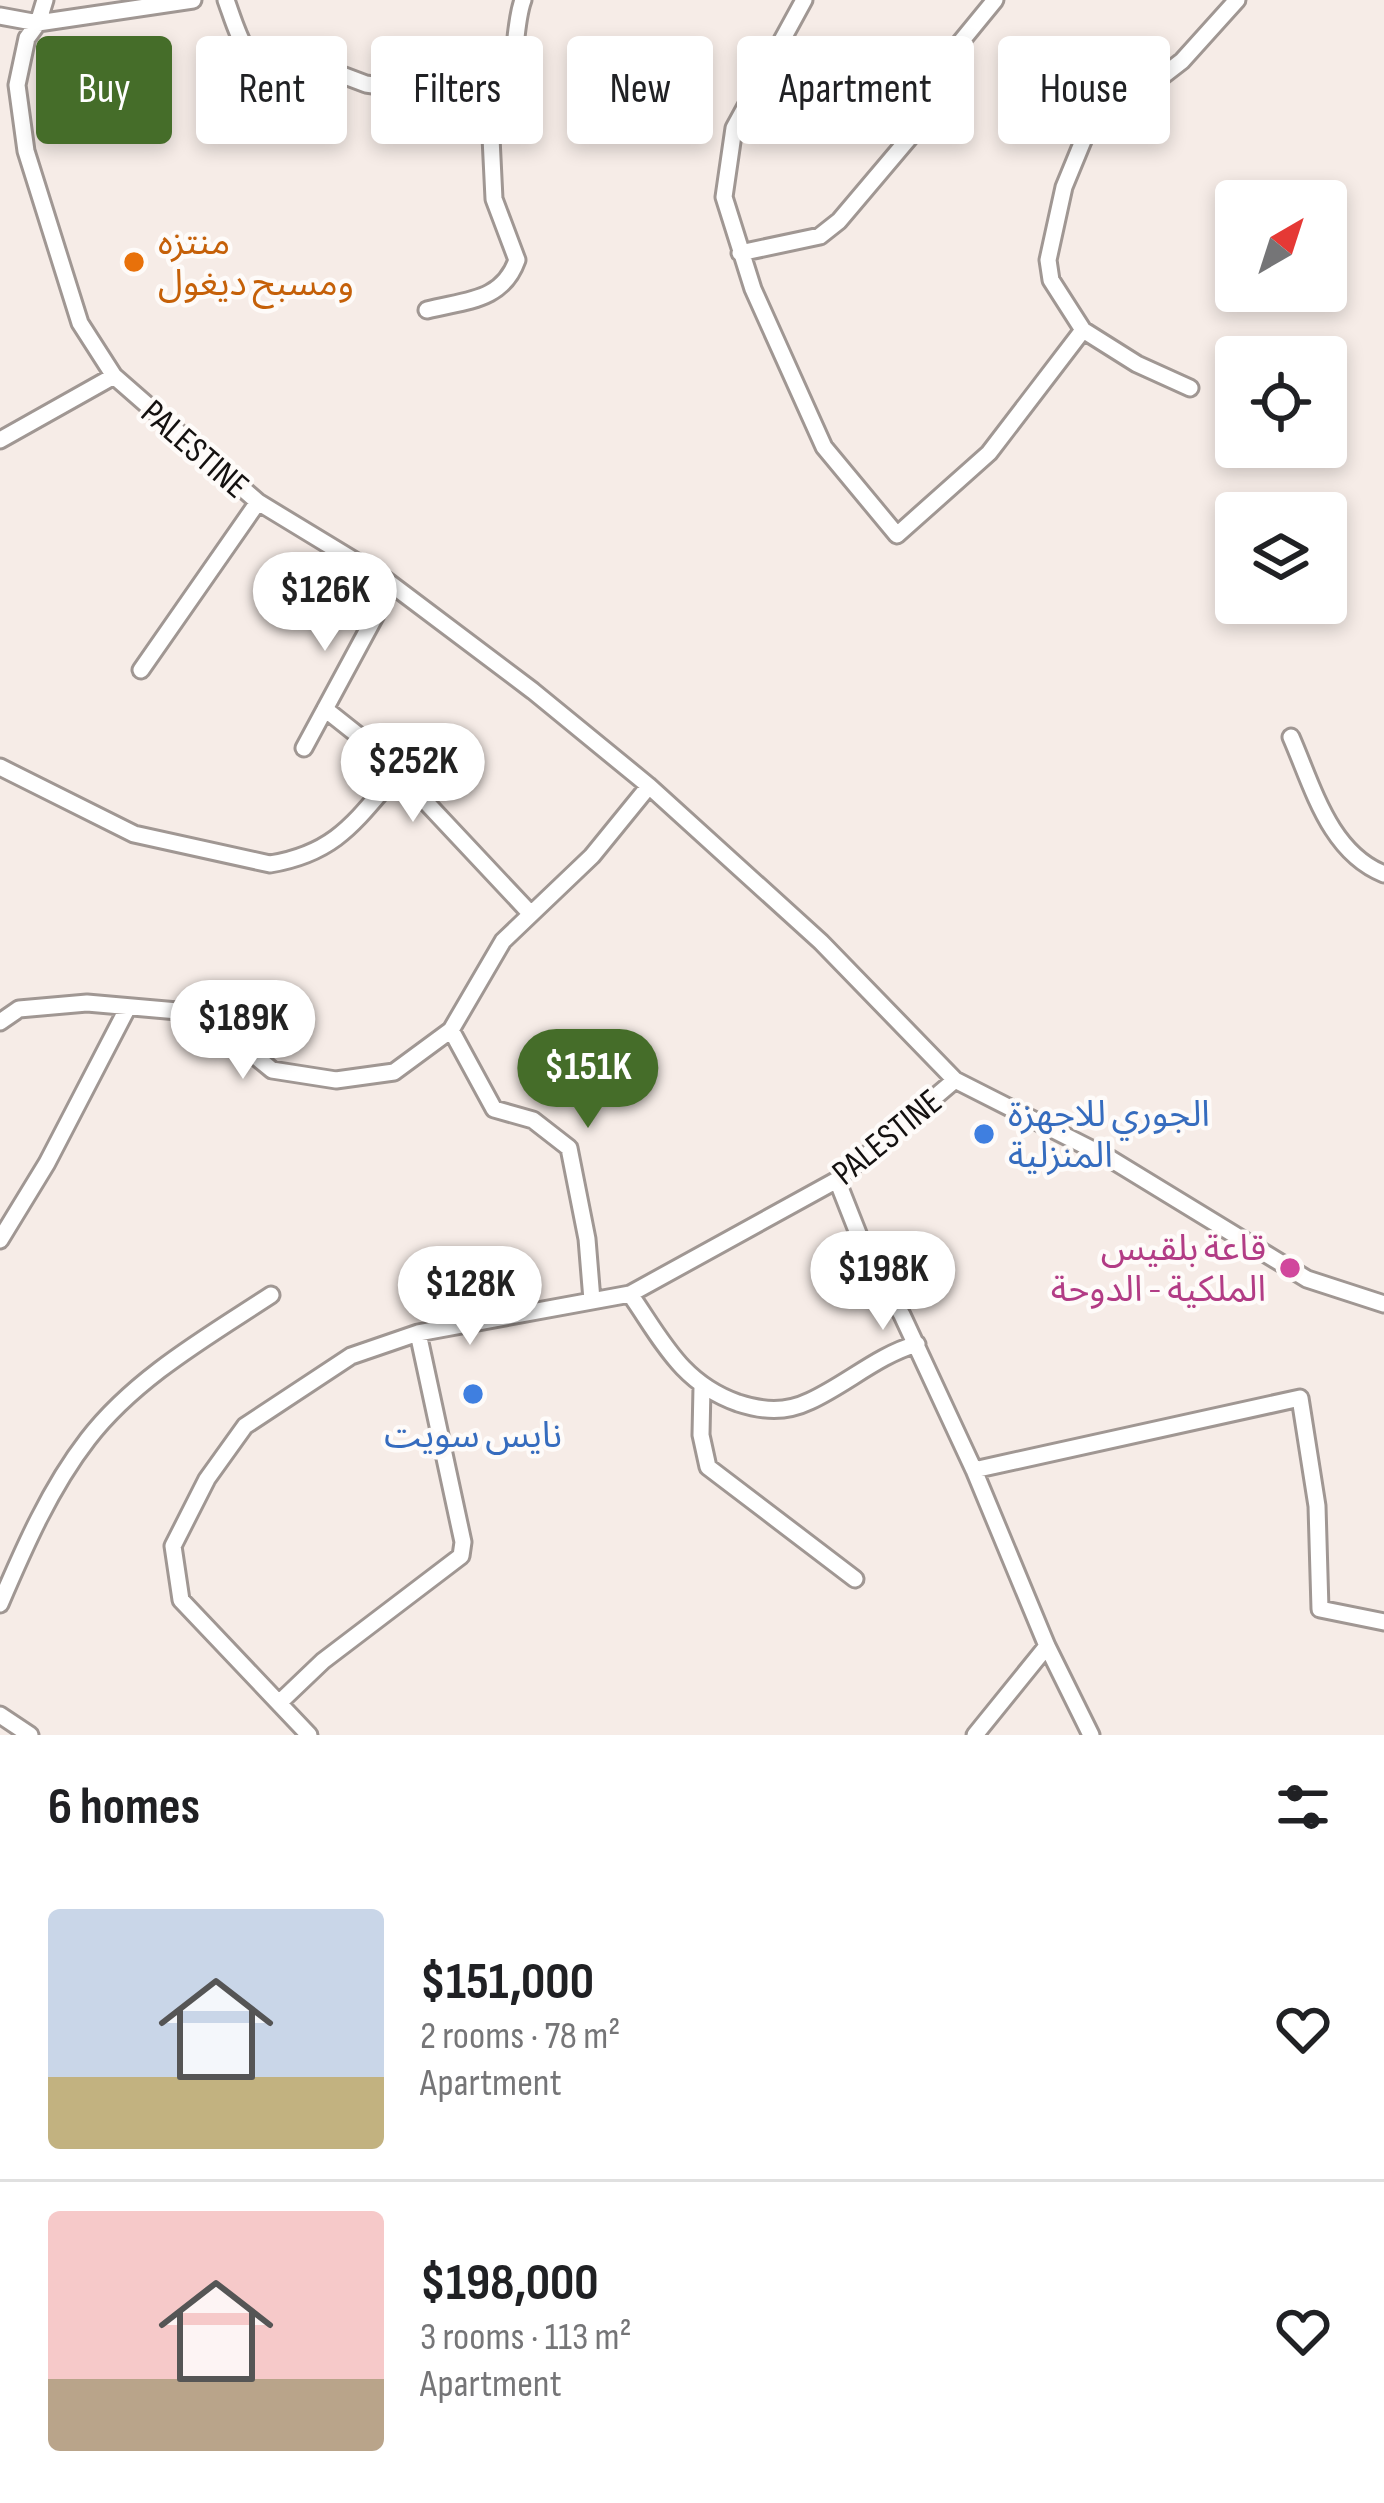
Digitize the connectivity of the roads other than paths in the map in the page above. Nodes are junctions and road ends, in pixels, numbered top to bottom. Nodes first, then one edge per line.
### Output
1 (45, 0) edge
2 (194, 0) edge
3 (226, 0) edge
4 (523, 0) edge
5 (804, 0) edge
6 (994, 0) edge
7 (1237, 0) edge
8 (0, 16) edge
9 (38, 23) junction
10 (515, 36) edge
11 (371, 85) edge
12 (491, 144) edge
13 (740, 253) junction
14 (427, 310) dead end
15 (1083, 330) junction
16 (114, 376) junction
17 (1190, 388) dead end
18 (0, 440) edge
19 (258, 502) junction
20 (392, 585) junction
21 (141, 670) dead end
22 (325, 709) junction
23 (1291, 737) dead end
24 (304, 748) dead end
25 (0, 767) edge
26 (398, 772) junction
27 (649, 786) junction
28 (1384, 874) edge
29 (529, 912) junction
30 (127, 1009) junction
31 (0, 1021) edge
32 (451, 1030) junction
33 (955, 1080) junction
34 (837, 1180) junction
35 (0, 1240) edge
36 (629, 1294) junction
37 (271, 1295) dead end
38 (592, 1300) junction
39 (1384, 1304) edge
40 (418, 1333) junction
41 (917, 1344) junction
42 (702, 1388) junction
43 (974, 1470) junction
44 (855, 1579) dead end
45 (0, 1604) edge
46 (1384, 1622) edge
47 (1047, 1646) junction
48 (279, 1703) junction
49 (0, 1715) edge
50 (27, 1734) edge
51 (309, 1735) edge
52 (975, 1735) edge
53 (1090, 1735) edge

1 - 9 street, PALESTINE
2 - 9 street
3 - 11 street
4 - 10 street
5 - 13 street
6 - 13 street
7 - 15 street
8 - 9 street
9 - 16 street, PALESTINE
12 - 14 street
13 - 15 street
15 - 17 street
16 - 18 street
16 - 19 street, PALESTINE
19 - 20 street, PALESTINE
19 - 21 street
20 - 22 street
20 - 27 street, PALESTINE
22 - 24 street
22 - 26 street
23 - 28 street
25 - 26 street
26 - 29 street
27 - 29 street
27 - 33 street, PALESTINE
29 - 32 street
30 - 31 street
30 - 32 street
30 - 35 street
32 - 38 street
33 - 34 street, PALESTINE
33 - 39 street, PALESTINE
34 - 36 street, PALESTINE
34 - 41 street
36 - 38 street, PALESTINE
36 - 42 street
37 - 45 street
38 - 40 street, PALESTINE
40 - 48 street
40 - 48 street, PALESTINE
41 - 42 street
41 - 43 street
42 - 44 street
43 - 46 street
43 - 47 street
47 - 52 street
47 - 53 street
48 - 51 street, PALESTINE
49 - 50 street

